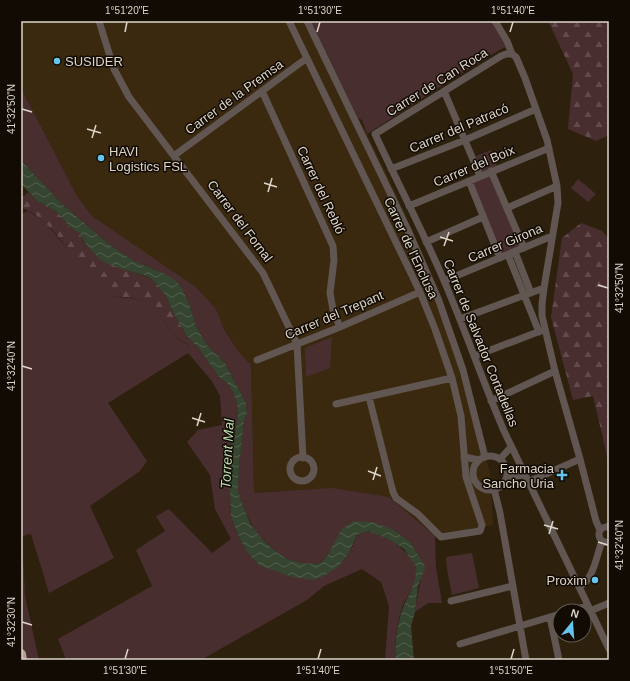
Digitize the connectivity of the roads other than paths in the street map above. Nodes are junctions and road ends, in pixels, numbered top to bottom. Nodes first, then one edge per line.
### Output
1 (99, 21) edge
2 (289, 21) edge
3 (306, 21) edge
4 (495, 21) edge
5 (512, 54) junction
6 (307, 58) junction
7 (262, 91) junction
8 (444, 91) junction
9 (536, 109) junction
10 (376, 134) joint
11 (465, 140) junction
12 (549, 148) junction
13 (175, 155) junction
14 (391, 169) junction
15 (492, 171) junction
16 (480, 176) junction
17 (469, 181) junction
18 (557, 186) junction
19 (409, 206) junction
20 (507, 208) junction
21 (483, 217) junction
22 (552, 236) junction
23 (426, 242) junction
24 (524, 248) junction
25 (511, 254) junction
26 (500, 258) junction
27 (444, 281) junction
28 (544, 288) junction
29 (420, 292) junction
30 (531, 293) junction
31 (524, 295) junction
32 (460, 319) junction
33 (340, 327) junction
34 (542, 331) junction
35 (296, 344) junction
36 (475, 356) junction
37 (257, 360) dead end
38 (555, 370) junction
39 (452, 378) junction
40 (369, 397) junction
41 (491, 401) junction
42 (336, 404) dead end
43 (511, 447) junction
44 (464, 457) junction
45 (303, 458) dead end
46 (482, 458) junction
47 (580, 459) junction
48 (500, 460) junction
49 (525, 474) junction
50 (506, 479) junction
51 (528, 482) junction
52 (484, 489) junction
53 (494, 489) junction
54 (472, 497) junction
55 (609, 526) edge
56 (600, 530) junction
57 (606, 542) edge
58 (512, 586) junction
59 (579, 587) junction
60 (451, 601) dead end
61 (587, 603) edge
62 (609, 603) edge
63 (592, 607) edge
64 (592, 614) edge
65 (550, 617) joint
66 (520, 626) junction
67 (460, 644) dead end
68 (609, 649) edge
69 (21, 654) edge
70 (22, 660) edge
71 (526, 660) edge
72 (559, 660) edge

1 - 13 street, Carrer del Fornal
2 - 6 street, Carrer de l'Enclusa
3 - 46 street
4 - 5 street
5 - 8 street, Carrer de Can Roca
5 - 9 street
6 - 7 street, Carrer de la Premsa
6 - 29 street, Carrer de l'Enclusa
7 - 13 street, Carrer de la Premsa
7 - 33 street, Carrer del Rebló
8 - 10 street, Carrer de Can Roca
8 - 11 street
9 - 11 street, Carrer del Patracó
9 - 12 street
10 - 14 street, Carrer de Salvador Cortadellas
11 - 14 street, Carrer del Patracó
11 - 16 street
12 - 15 street, Carrer del Boix
12 - 18 street
13 - 35 street, Carrer del Fornal
14 - 19 street, Carrer de Salvador Cortadellas
15 - 16 street, Carrer del Boix
15 - 20 street
16 - 17 street, Carrer del Boix
17 - 19 street, Carrer del Boix
17 - 21 street
18 - 20 street
18 - 22 street
19 - 23 street, Carrer de Salvador Cortadellas
20 - 24 street
21 - 23 street
21 - 26 street
22 - 24 street, Carrer Girona
22 - 28 street
23 - 27 street, Carrer de Salvador Cortadellas
24 - 25 street, Carrer Girona
25 - 26 street, Carrer Girona
25 - 30 street
25 - 31 street
26 - 27 street, Carrer Girona
27 - 32 street, Carrer de Salvador Cortadellas
28 - 30 street
28 - 34 street
29 - 33 street, Carrer del Trepant
29 - 39 street, Carrer de l'Enclusa
30 - 31 street
31 - 32 street
31 - 34 street
32 - 36 street, Carrer de Salvador Cortadellas
33 - 35 street, Carrer del Trepant
34 - 36 street
34 - 38 street
35 - 37 street, Carrer del Trepant
35 - 45 street, Carrer del Fornal
36 - 41 street, Carrer de Salvador Cortadellas
38 - 41 street
38 - 47 street
39 - 40 street
39 - 44 street, Carrer de l'Enclusa
40 - 42 street
40 - 54 street, Carrer de l'Enclusa
41 - 43 street, Carrer de Salvador Cortadellas
43 - 48 street
43 - 49 street, Carrer de Salvador Cortadellas
44 - 46 street
44 - 54 street, Carrer de l'Enclusa
46 - 48 street
46 - 52 street
47 - 51 street
47 - 56 street
48 - 50 street
49 - 50 street
49 - 51 street, Carrer de Salvador Cortadellas
50 - 53 street
51 - 59 street, Carrer de Salvador Cortadellas
52 - 53 street
52 - 54 street
53 - 58 street
55 - 56 street
56 - 57 street
57 - 59 street
58 - 60 street
58 - 66 street
59 - 61 street, Carrer de Salvador Cortadellas
62 - 63 street
64 - 68 street, Carrer de Salvador Cortadellas
65 - 66 street
65 - 72 street
66 - 67 street
66 - 71 street
69 - 70 highway

